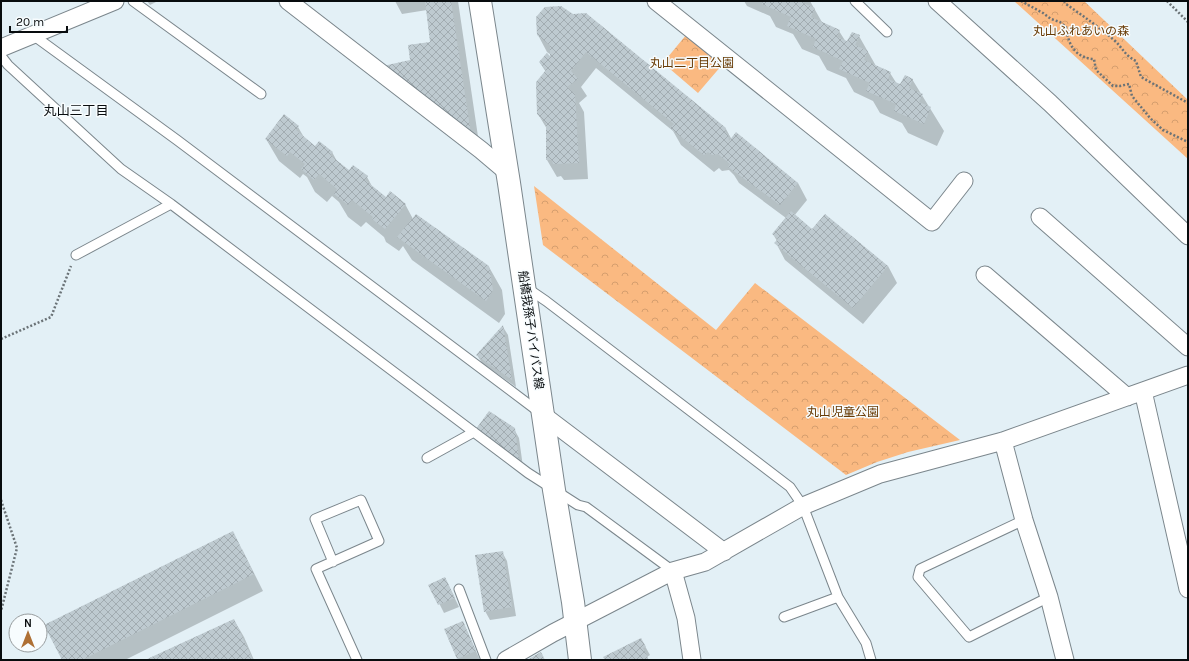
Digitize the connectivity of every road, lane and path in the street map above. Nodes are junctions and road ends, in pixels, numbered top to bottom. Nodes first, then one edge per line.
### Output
1 (115, 1) edge
2 (133, 1) edge
3 (288, 1) edge
4 (480, 1) edge
5 (656, 1) edge
6 (854, 1) edge
7 (937, 1) edge
8 (1021, 1) edge
9 (1064, 1) edge
10 (1167, 1) edge
11 (79, 8) edge
12 (1188, 22) edge
13 (887, 32) dead end
14 (33, 35) junction
15 (1, 48) edge
16 (1, 56) edge
17 (261, 94) dead end
18 (1188, 103) edge
19 (1188, 142) edge
20 (507, 172) junction
21 (964, 181) dead end
22 (171, 204) junction
23 (1040, 217) dead end
24 (1188, 236) edge
25 (76, 255) joint
26 (985, 275) dead end
27 (524, 286) junction
28 (1, 339) edge
29 (1188, 347) edge
30 (1188, 375) edge
31 (1143, 391) junction
32 (1127, 397) junction
33 (543, 415) junction
34 (474, 432) junction
35 (1003, 441) junction
36 (427, 458) dead end
37 (554, 490) junction
38 (1, 500) edge
39 (803, 506) junction
40 (1024, 520) junction
41 (724, 552) junction
42 (333, 562) junction
43 (673, 571) junction
44 (459, 589) dead end
45 (1188, 589) edge
46 (838, 597) junction
47 (1049, 597) junction
48 (1, 611) edge
49 (784, 617) dead end
50 (575, 622) junction
51 (357, 660) edge
52 (486, 660) edge
53 (506, 660) edge
54 (580, 660) edge
55 (692, 660) edge
56 (871, 660) edge
57 (1065, 660) edge

1 - 11 street
2 - 17 lane
3 - 20 street
4 - 20 street, 船橋我孫子バイパス線
5 - 21 street
6 - 13 lane
7 - 24 street
8 - 19 path
9 - 18 path
10 - 12 path
11 - 14 street
14 - 15 street
14 - 33 lane
16 - 22 lane
20 - 27 street, 船橋我孫子バイパス線
22 - 25 lane
22 - 34 lane
23 - 29 street
25 - 28 path
26 - 32 street
27 - 33 street, 船橋我孫子バイパス線
27 - 39 lane
30 - 31 street
31 - 32 street
31 - 45 street
32 - 35 street
33 - 37 street, 船橋我孫子バイパス線
33 - 41 street
34 - 36 lane
34 - 37 lane
35 - 39 street
35 - 40 street
37 - 43 lane
37 - 50 street, 船橋我孫子バイパス線
38 - 48 path
39 - 41 street
39 - 46 lane
40 - 47 street
40 - 47 lane
41 - 43 street
42 - 42 lane
42 - 51 lane
43 - 50 street
43 - 55 street
44 - 52 lane
46 - 49 lane
46 - 56 lane
47 - 57 street
50 - 53 street
50 - 54 street, 船橋我孫子バイパス線

